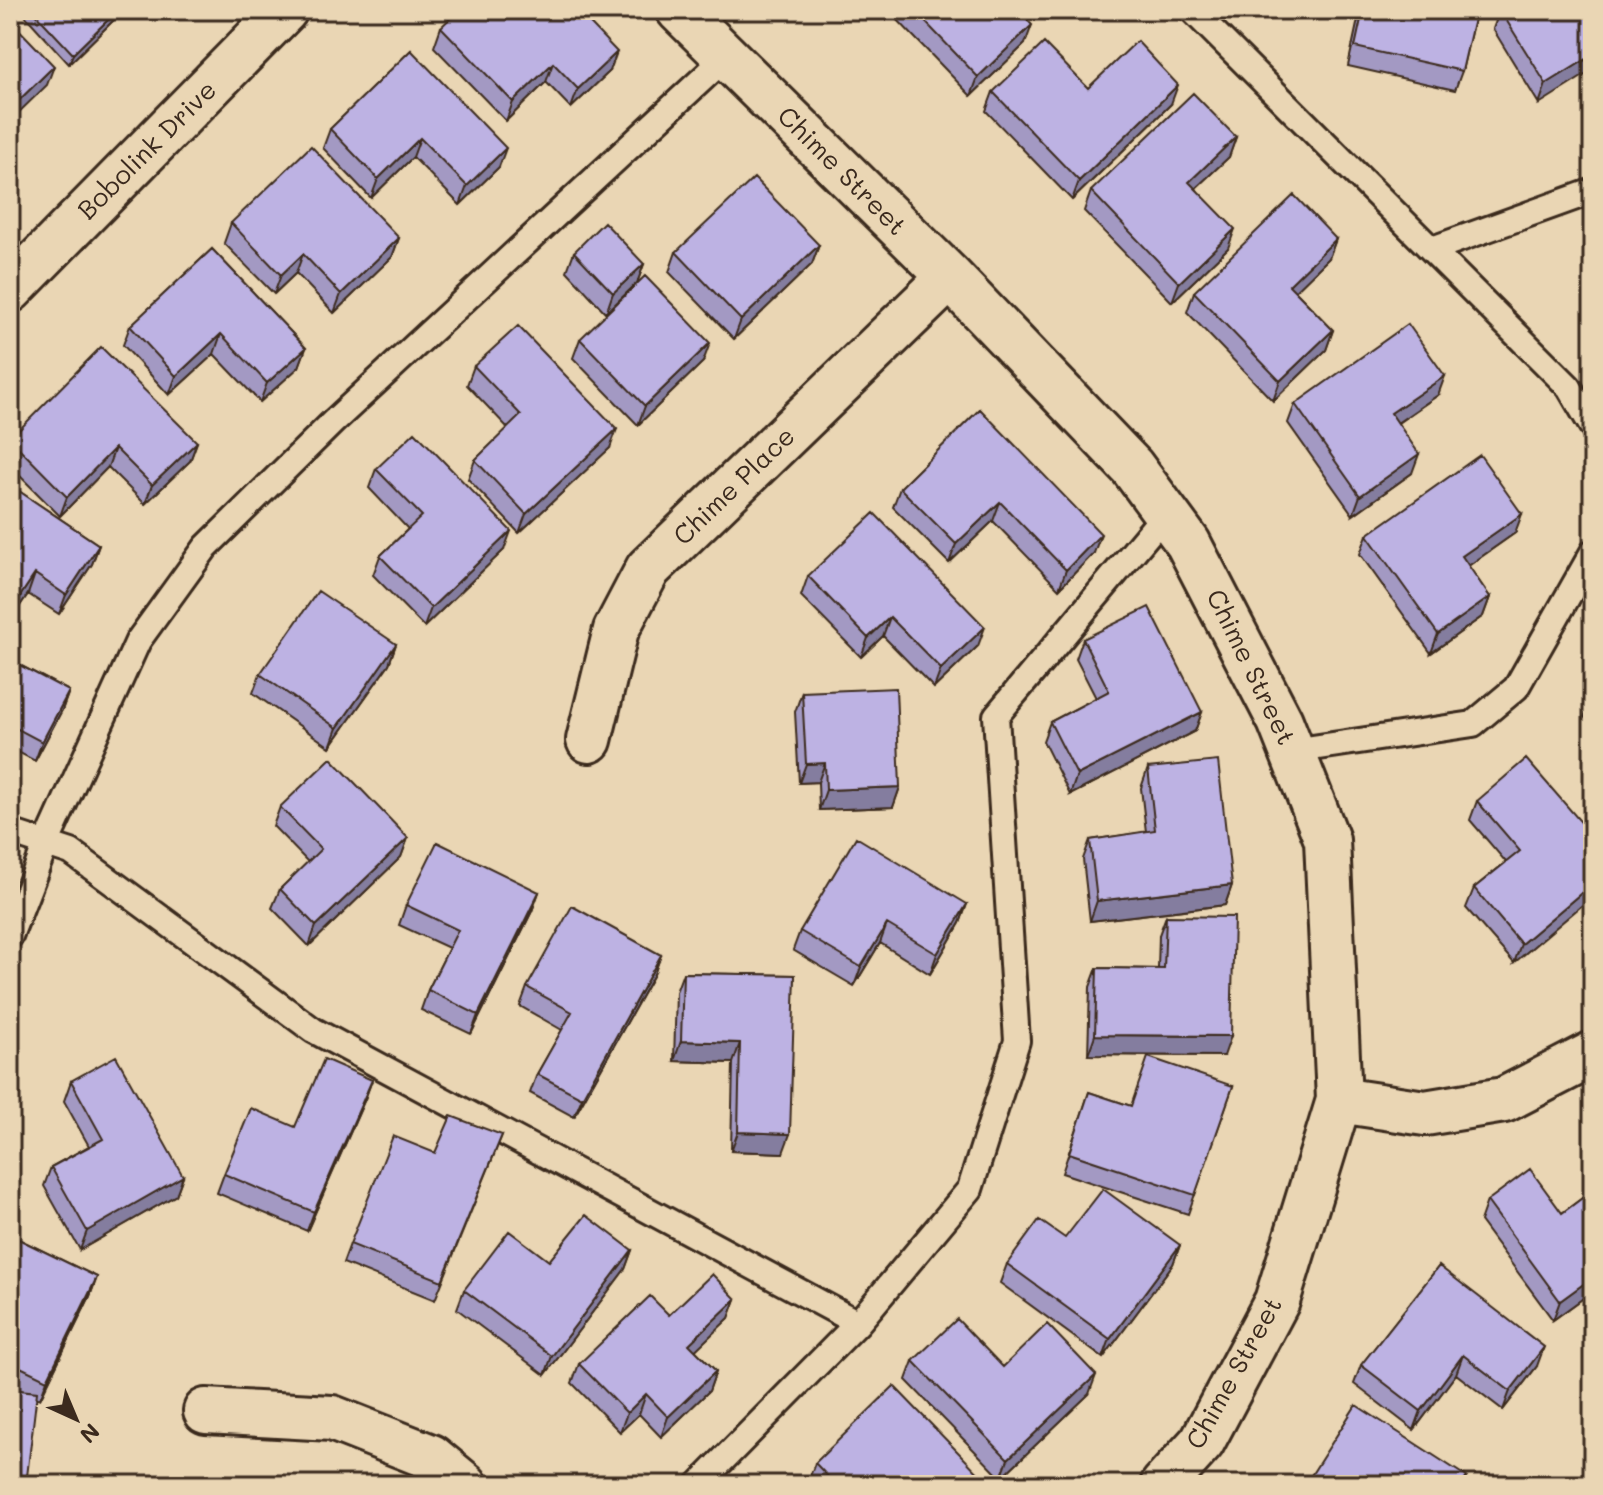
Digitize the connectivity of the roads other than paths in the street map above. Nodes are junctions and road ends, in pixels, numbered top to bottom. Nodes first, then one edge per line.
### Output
1 (285, 10) edge
2 (679, 10) edge
3 (1192, 10) edge
4 (726, 57) junction
5 (1593, 191) edge
6 (1432, 249) junction
7 (950, 277) junction
8 (10, 290) edge
9 (1593, 428) edge
10 (1166, 513) junction
11 (1593, 552) edge
12 (589, 740) dead end
13 (1292, 751) junction
14 (10, 832) edge
15 (46, 844) junction
16 (10, 936) edge
17 (1593, 1054) edge
18 (1339, 1100) junction
19 (858, 1323) junction
20 (206, 1411) dead end
21 (465, 1485) edge
22 (698, 1485) edge
23 (1163, 1485) edge

1 - 8 street, Bobolink Drive
2 - 4 street, Chime Street
3 - 6 lane
4 - 7 street, Chime Street
4 - 15 lane
5 - 6 lane
6 - 9 lane
7 - 10 street, Chime Street
7 - 12 street, Chime Place
10 - 13 street, Chime Street
10 - 19 lane
11 - 13 lane
13 - 18 street, Chime Street
14 - 15 lane
15 - 16 lane
15 - 19 lane
17 - 18 street
18 - 23 street, Chime Street
19 - 22 lane
20 - 21 street

